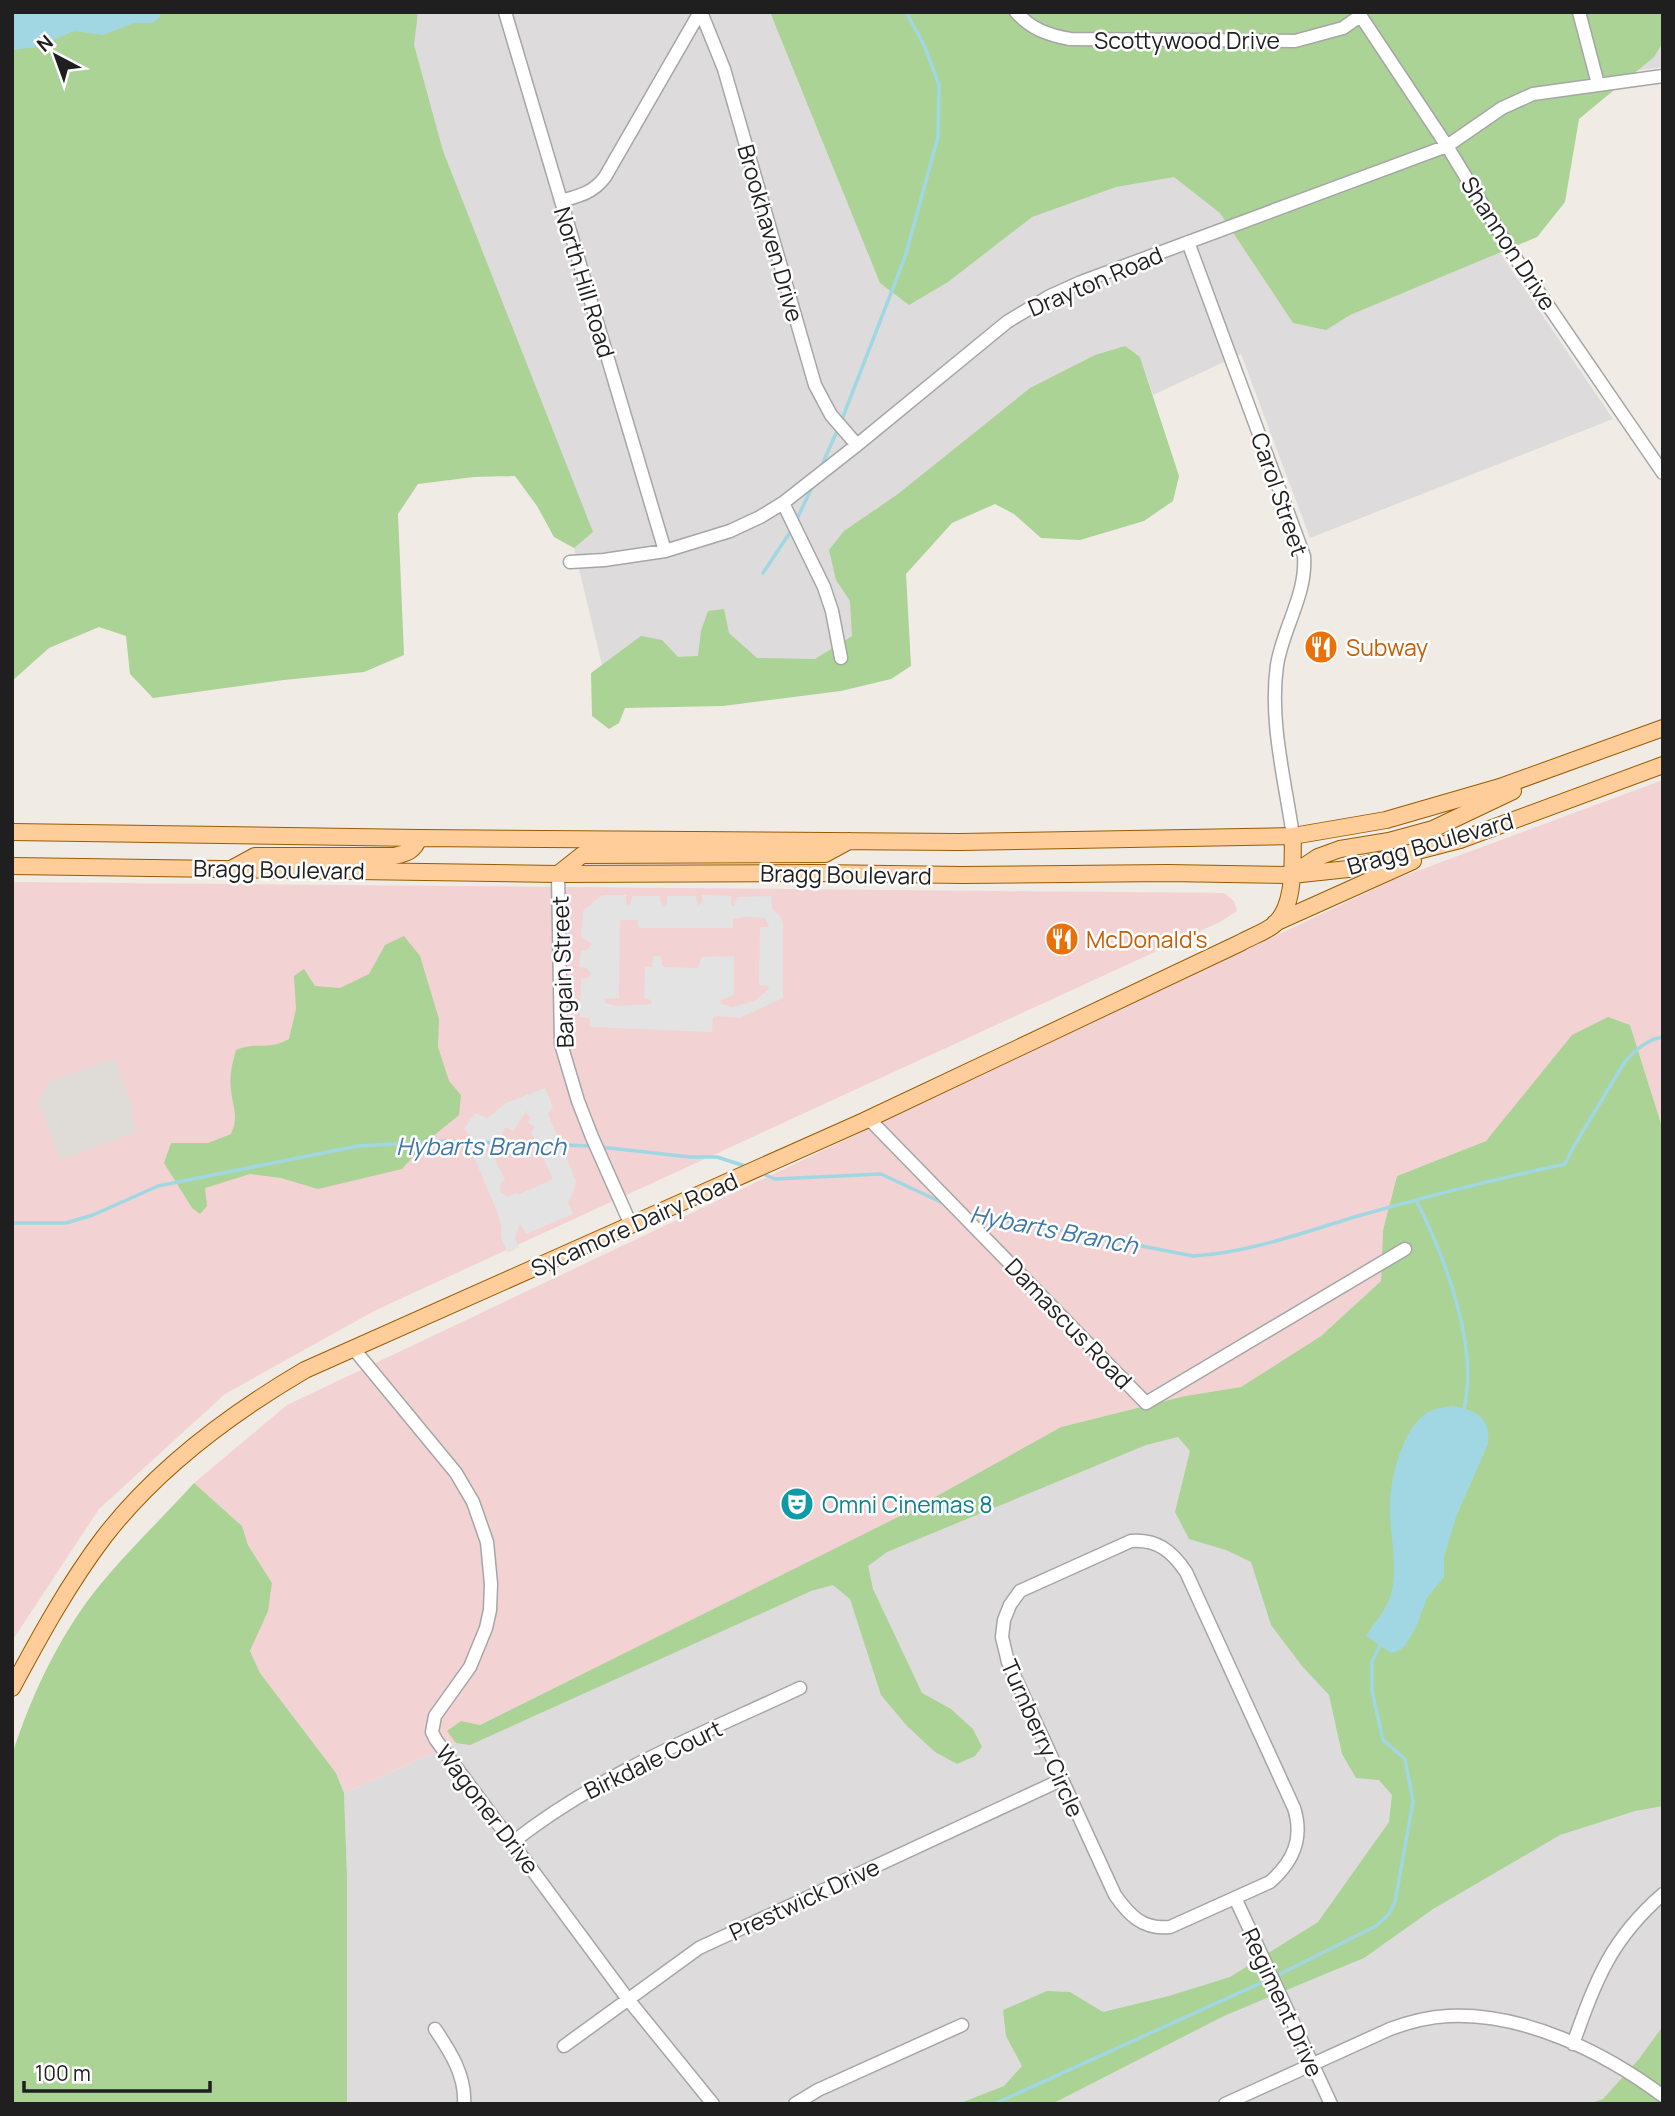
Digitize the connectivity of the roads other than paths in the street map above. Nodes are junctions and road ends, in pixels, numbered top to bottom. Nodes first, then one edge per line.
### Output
1 (505, 12) edge
2 (700, 12) edge
3 (1016, 12) edge
4 (1578, 12) edge
5 (1359, 14) edge
6 (1663, 76) edge
7 (1598, 84) junction
8 (1447, 146) junction
9 (561, 201) junction
10 (1188, 242) junction
11 (857, 445) junction
12 (1663, 473) edge
13 (783, 503) junction
14 (665, 551) junction
15 (570, 562) dead end
16 (841, 658) dead end
17 (1663, 728) edge
18 (1574, 761) junction
19 (1663, 765) edge
20 (12, 832) edge
21 (1293, 836) junction
22 (419, 838) junction
23 (851, 840) junction
24 (1460, 840) junction
25 (12, 866) edge
26 (231, 869) junction
27 (558, 874) junction
28 (1292, 875) junction
29 (1275, 923) junction
30 (869, 1119) junction
31 (631, 1225) junction
32 (1405, 1249) dead end
33 (353, 1348) junction
34 (12, 1688) edge
35 (800, 1688) dead end
36 (1061, 1780) junction
37 (513, 1842) junction
38 (1663, 1894) edge
39 (1236, 1900) junction
40 (627, 1998) junction
41 (962, 2025) dead end
42 (436, 2029) dead end
43 (1573, 2044) junction
44 (564, 2046) dead end
45 (1312, 2064) junction
46 (1663, 2096) edge
47 (464, 2104) edge
48 (713, 2104) edge
49 (795, 2104) edge
50 (1225, 2104) edge
51 (1331, 2104) edge

1 - 9 street, North Hill Road
2 - 9 street
2 - 11 street, Brookhaven Drive
3 - 5 street, Scottywood Drive
4 - 7 street
5 - 8 street, Shannon Drive
6 - 7 street, Drayton Road
7 - 8 street, Drayton Road
8 - 10 street, Drayton Road
8 - 12 street, Shannon Drive
9 - 14 street, North Hill Road
10 - 11 street, Drayton Road
10 - 21 street, Carol Street
11 - 13 street, Drayton Road
13 - 14 street, Drayton Road
13 - 16 street
14 - 15 street, Drayton Road
17 - 18 main road, Bragg Boulevard
18 - 21 main road, Bragg Boulevard
18 - 28 main road
19 - 24 main road, Bragg Boulevard
20 - 22 main road, Bragg Boulevard
21 - 23 main road, Bragg Boulevard
21 - 28 main road
22 - 23 main road, Bragg Boulevard
22 - 26 main road
23 - 27 main road
24 - 28 main road, Bragg Boulevard
24 - 29 main road, Sycamore Dairy Road
25 - 26 main road, Bragg Boulevard
26 - 27 main road, Bragg Boulevard
27 - 28 main road, Bragg Boulevard
27 - 31 street, Bargain Street
28 - 29 main road
29 - 30 main road, Sycamore Dairy Road
30 - 31 main road, Sycamore Dairy Road
30 - 32 street, Damascus Road
31 - 33 main road, Sycamore Dairy Road
33 - 34 main road, Sycamore Dairy Road
33 - 37 street, Wagoner Drive
35 - 37 street, Birkdale Court
36 - 39 street, Turnberry Circle
36 - 39 street, Turnberry Circle
36 - 40 street, Prestwick Drive
37 - 40 street, Wagoner Drive
38 - 43 street
39 - 45 street, Regiment Drive
40 - 44 street, Prestwick Drive
40 - 48 street, Wagoner Drive
41 - 49 street
42 - 47 street
43 - 45 street
43 - 46 street
45 - 50 street
45 - 51 street, Regiment Drive

